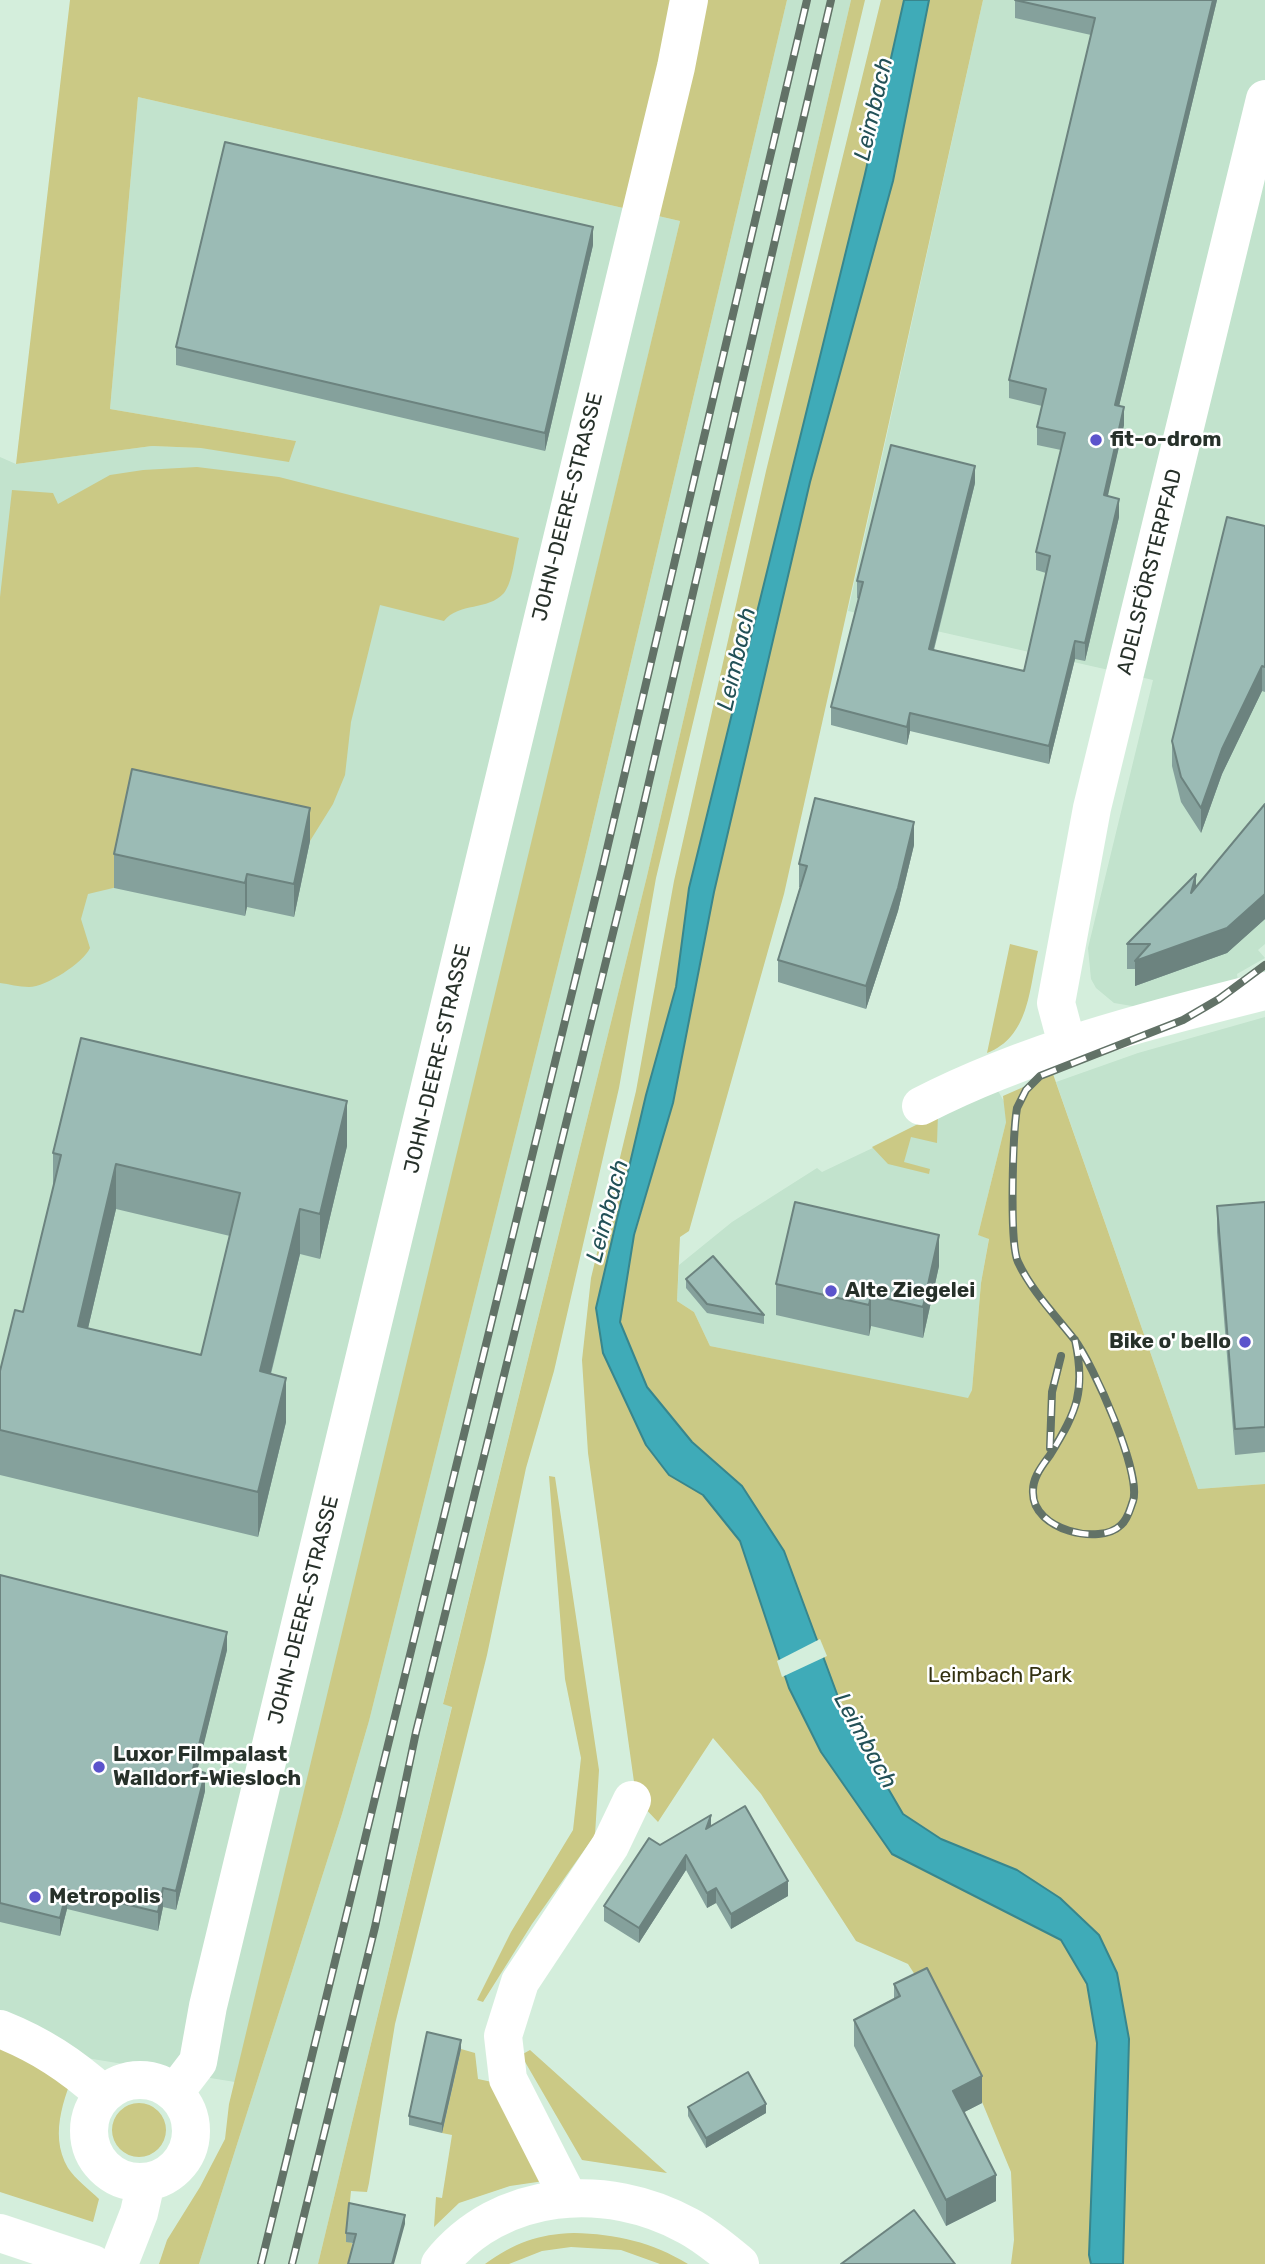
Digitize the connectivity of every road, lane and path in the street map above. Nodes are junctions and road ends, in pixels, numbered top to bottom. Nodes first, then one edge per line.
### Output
1 (684, 6) edge
2 (1265, 99) edge
3 (1265, 991) edge
4 (1068, 1048) junction
5 (921, 1105) dead end
6 (632, 1800) dead end
7 (0, 2029) edge
8 (174, 2092) junction
9 (103, 2094) junction
10 (146, 2182) junction
11 (568, 2197) junction
12 (0, 2233) edge
13 (76, 2257) edge
14 (119, 2264) edge
15 (440, 2264) edge
16 (740, 2264) edge

1 - 8 street, JOHN-DEERE-STRASSE
2 - 4 street, ADELSFÖRSTERPFAD
3 - 4 street
4 - 5 street
6 - 11 street
7 - 9 street
8 - 9 street
8 - 10 street
9 - 10 street
10 - 14 street
11 - 15 street
11 - 16 street
12 - 13 street

